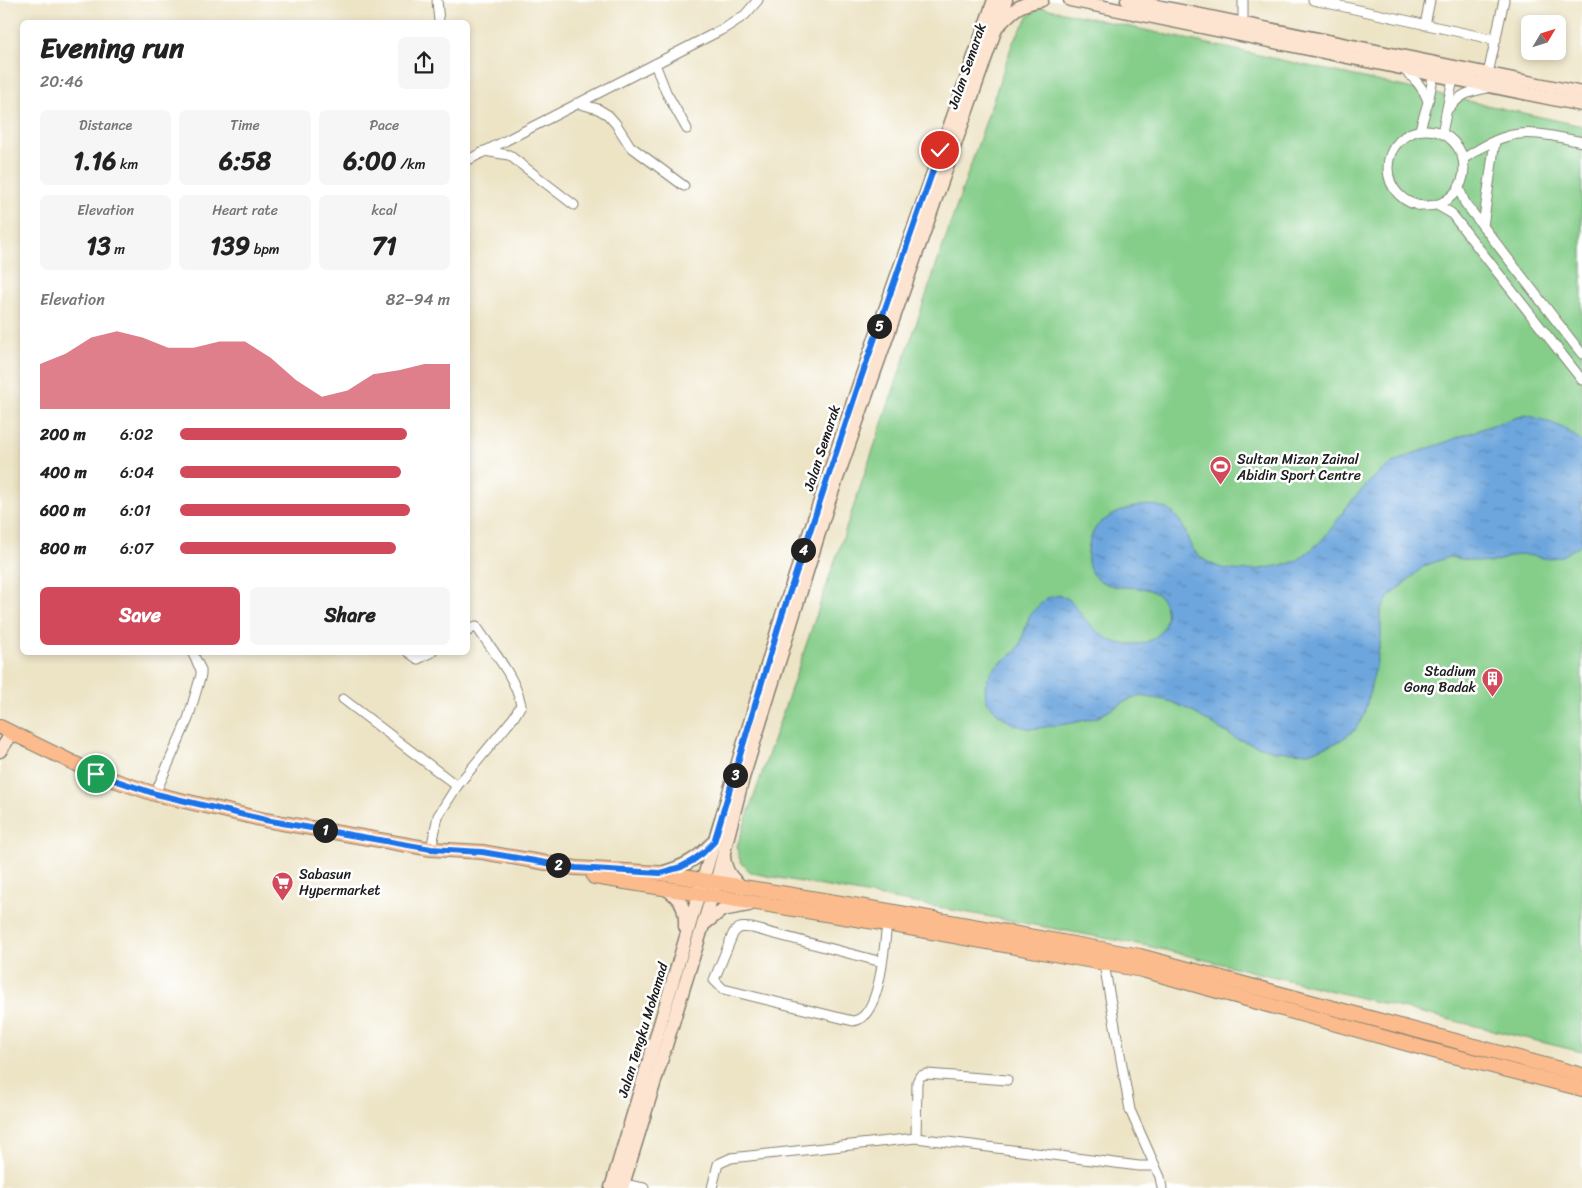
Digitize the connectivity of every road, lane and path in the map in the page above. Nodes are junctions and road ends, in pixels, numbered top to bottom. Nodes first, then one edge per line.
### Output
1 (437, 0) edge
2 (758, 0) edge
3 (984, 0) edge
4 (994, 0) edge
5 (1006, 0) edge
6 (1042, 0) edge
7 (1070, 0) edge
8 (1127, 0) edge
9 (1243, 0) edge
10 (1313, 0) edge
11 (1430, 0) edge
12 (1504, 0) edge
13 (439, 20) edge
14 (1243, 24) junction
15 (991, 25) junction
16 (1425, 25) junction
17 (1495, 45) junction
18 (655, 64) junction
19 (1400, 68) junction
20 (1435, 69) junction
21 (1455, 73) junction
22 (1490, 74) junction
23 (1582, 93) edge
24 (1428, 102) junction
25 (576, 104) junction
26 (1582, 105) edge
27 (1447, 111) junction
28 (687, 129) dead end
29 (1420, 129) junction
30 (1442, 133) junction
31 (1495, 141) junction
32 (1582, 142) edge
33 (484, 151) junction
34 (470, 159) edge
35 (1463, 159) junction
36 (684, 186) dead end
37 (1459, 188) junction
38 (574, 205) dead end
39 (1437, 205) junction
40 (1483, 226) junction
41 (1582, 354) edge
42 (1582, 380) edge
43 (470, 630) edge
44 (194, 655) edge
45 (412, 655) edge
46 (428, 655) edge
47 (343, 698) dead end
48 (3, 730) edge
49 (0, 751) edge
50 (457, 786) junction
51 (156, 794) junction
52 (714, 842) junction
53 (435, 849) junction
54 (724, 851) junction
55 (660, 873) junction
56 (744, 888) junction
57 (666, 889) junction
58 (707, 889) junction
59 (759, 904) junction
60 (888, 917) junction
61 (702, 925) junction
62 (685, 945) junction
63 (882, 962) junction
64 (1104, 964) junction
65 (1582, 1075) edge
66 (1007, 1080) dead end
67 (1582, 1089) edge
68 (916, 1138) junction
69 (1155, 1166) junction
70 (619, 1187) edge
71 (644, 1188) edge
72 (712, 1188) edge
73 (1162, 1188) edge

1 - 13 street
2 - 18 street
3 - 15 main road
4 - 15 main road, Jalan Semarak
5 - 15 main road, Jalan Semarak
6 - 15 main road
7 - 19 main road
8 - 14 main road
9 - 14 street
10 - 16 street
11 - 16 street
12 - 17 street
14 - 20 main road
15 - 52 main road, Jalan Semarak
15 - 54 main road, Jalan Semarak
16 - 17 street
17 - 22 street
18 - 25 street
18 - 28 street
19 - 20 main road
19 - 24 street
20 - 21 main road
20 - 24 street
21 - 22 main road
21 - 27 street
22 - 23 main road
22 - 26 main road
22 - 27 street
24 - 29 street
25 - 33 street
25 - 36 street
27 - 30 street
29 - 30 street
29 - 39 street
30 - 35 street
31 - 32 street
31 - 35 street
31 - 40 street
33 - 34 street
33 - 38 street
35 - 37 street
37 - 39 street
37 - 40 street
39 - 42 street
40 - 41 street
43 - 50 street
44 - 51 street
45 - 46 street
47 - 50 street
48 - 49 main road
48 - 51 main road
50 - 53 street
51 - 53 main road
52 - 55 main road
52 - 58 main road, Jalan Semarak
53 - 55 main road
53 - 57 main road
54 - 56 main road
54 - 58 main road, Jalan Semarak
55 - 58 main road
56 - 58 main road
56 - 60 main road
57 - 58 main road
57 - 62 main road
58 - 59 main road
58 - 61 main road, Jalan Tengku Mohamad
58 - 62 main road, Jalan Tengku Mohamad
59 - 60 main road
59 - 61 main road
60 - 63 street
60 - 64 main road
60 - 65 main road
61 - 70 main road, Jalan Tengku Mohamad
62 - 70 main road, Jalan Tengku Mohamad
63 - 63 street
64 - 67 main road
64 - 69 street
66 - 68 street
68 - 69 street
68 - 72 street
69 - 73 street
70 - 71 street

